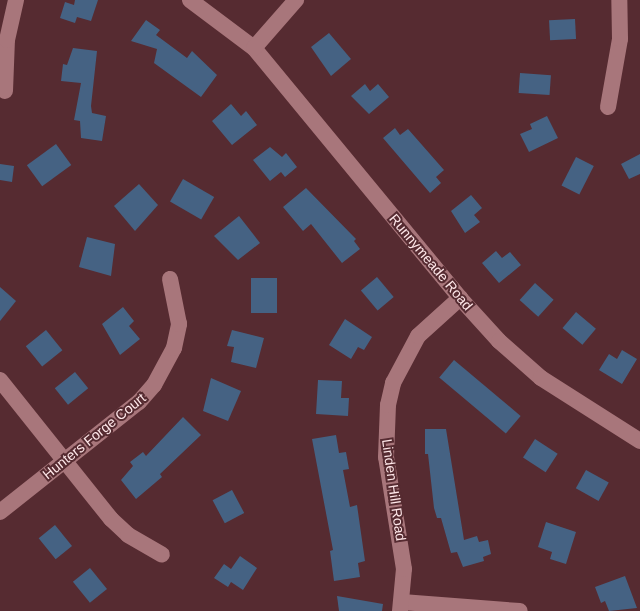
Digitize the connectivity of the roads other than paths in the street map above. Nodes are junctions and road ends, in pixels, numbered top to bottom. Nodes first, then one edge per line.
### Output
1 (16, 0) edge
2 (190, 0) edge
3 (296, 0) edge
4 (619, 0) edge
5 (254, 48) junction
6 (5, 91) dead end
7 (608, 107) dead end
8 (170, 279) dead end
9 (460, 298) junction
10 (0, 380) edge
11 (640, 441) edge
12 (64, 461) junction
13 (0, 512) edge
14 (162, 555) dead end
15 (401, 606) edge
16 (520, 611) edge

1 - 6 street
2 - 5 street
3 - 5 street
4 - 7 street
5 - 9 street, Runnymeade Road
8 - 12 street, Hunters Forge Court
9 - 11 street, Runnymeade Road
9 - 15 street, Linden Hill Road
10 - 12 street
12 - 13 street, Hunters Forge Court
12 - 14 street
15 - 16 street

